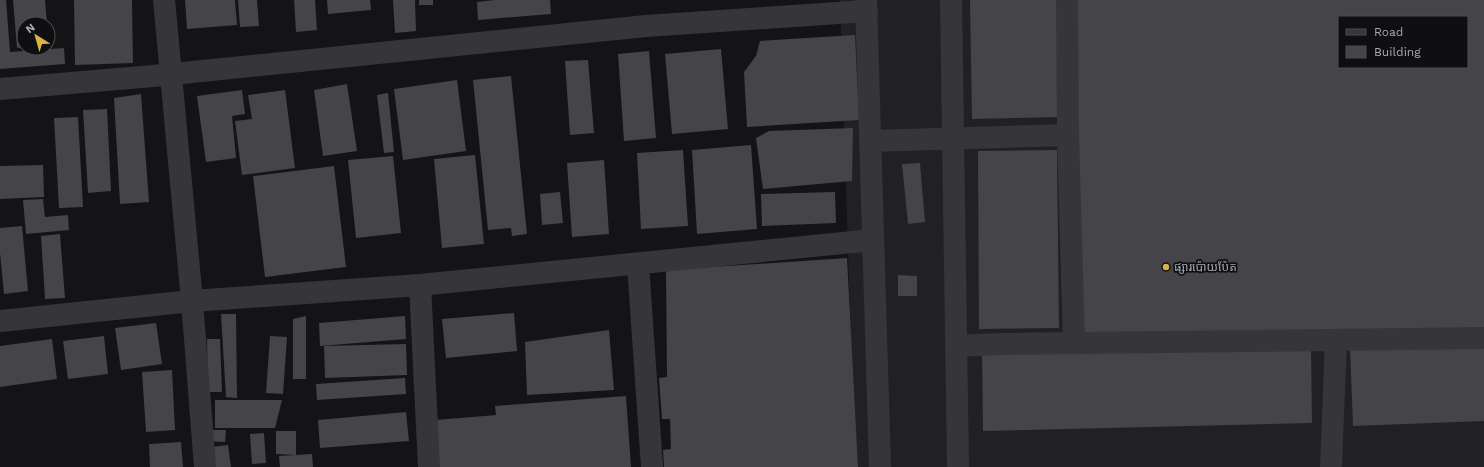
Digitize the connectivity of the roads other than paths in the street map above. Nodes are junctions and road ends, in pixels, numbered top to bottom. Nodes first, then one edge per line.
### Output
1 (164, 0) edge
2 (951, 0) edge
3 (1067, 0) edge
4 (866, 6) edge
5 (171, 74) junction
6 (0, 89) edge
7 (1068, 135) junction
8 (953, 139) junction
9 (870, 141) junction
10 (873, 240) junction
11 (638, 264) junction
12 (420, 285) junction
13 (192, 301) junction
14 (0, 321) edge
15 (1484, 338) edge
16 (1336, 340) junction
17 (1074, 343) junction
18 (956, 346) junction
19 (205, 467) edge
20 (430, 467) edge
21 (652, 467) edge
22 (880, 467) edge
23 (958, 467) edge
24 (1331, 467) edge

1 - 5 street
2 - 8 street
3 - 7 street
4 - 5 street
4 - 9 street
5 - 6 street
5 - 13 street
7 - 8 street
7 - 17 street
8 - 9 street
8 - 18 street
9 - 10 street
10 - 11 street
10 - 22 street
11 - 12 street
11 - 21 street
12 - 13 street
12 - 20 street
13 - 14 street
13 - 19 street
15 - 16 street
16 - 17 street
16 - 24 street
17 - 18 street
18 - 23 street

